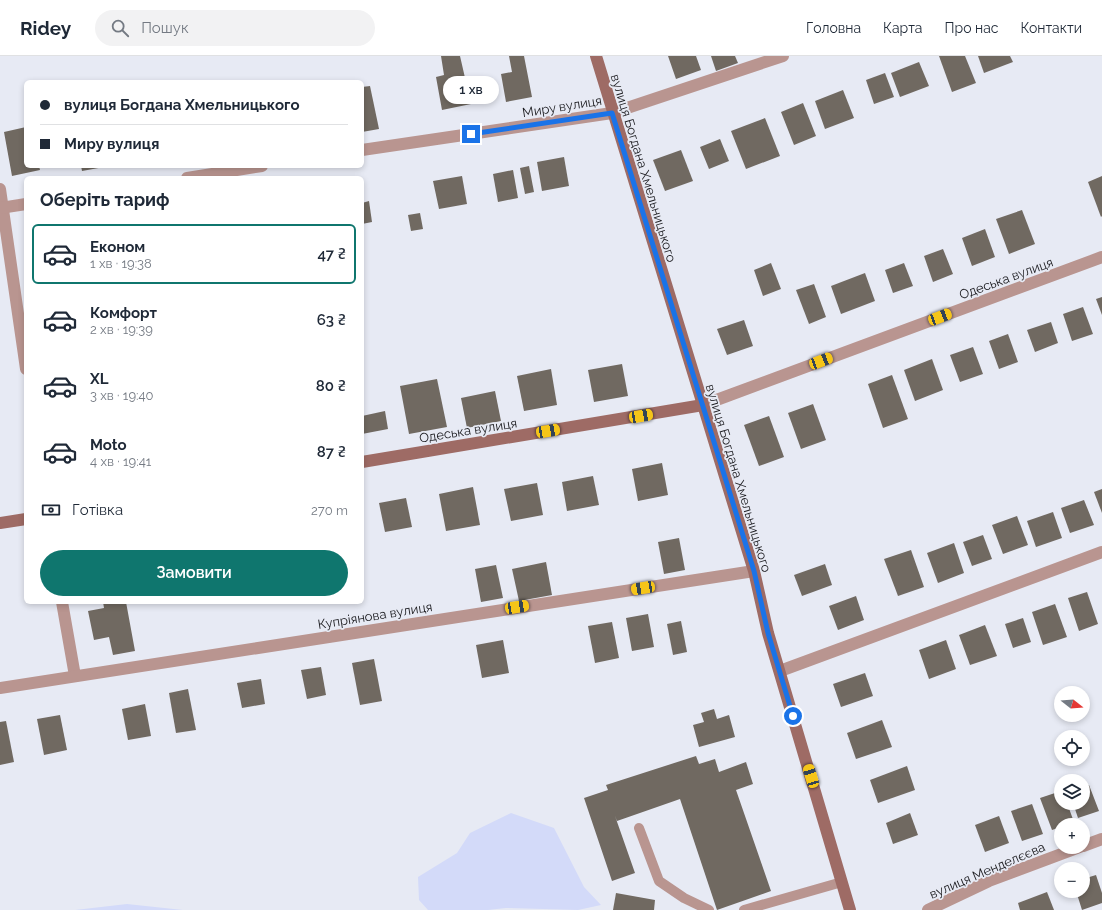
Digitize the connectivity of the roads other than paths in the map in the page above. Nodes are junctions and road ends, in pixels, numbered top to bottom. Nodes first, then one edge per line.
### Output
1 (596, 56) edge
2 (783, 56) edge
3 (612, 113) junction
4 (364, 150) edge
5 (250, 168) edge
6 (200, 176) edge
7 (0, 189) edge
8 (24, 204) edge
9 (2, 208) edge
10 (1102, 257) edge
11 (24, 356) edge
12 (703, 405) junction
13 (364, 462) edge
14 (24, 519) edge
15 (0, 523) edge
16 (1102, 552) edge
17 (754, 571) junction
18 (62, 604) edge
19 (780, 671) junction
20 (75, 676) junction
21 (0, 688) edge
22 (639, 828) dead end
23 (1102, 839) edge
24 (1090, 843) edge
25 (1061, 854) edge
26 (842, 882) junction
27 (708, 910) edge
28 (744, 910) edge
29 (850, 910) edge
30 (928, 910) edge

1 - 3 street, вулиця Богдана Хмельницького
2 - 3 street, Миру вулиця
3 - 4 street, Миру вулиця
3 - 12 street, вулиця Богдана Хмельницького
5 - 6 street
7 - 9 street
8 - 9 street
9 - 11 street
10 - 12 street, Одеська вулиця
12 - 13 street, Одеська вулиця
12 - 17 street, вулиця Богдана Хмельницького
14 - 15 street
16 - 19 street
17 - 19 street, вулиця Богдана Хмельницького
17 - 20 street, Купріянова вулиця
18 - 20 street
19 - 26 street, вулиця Богдана Хмельницького
20 - 21 street, Купріянова вулиця
22 - 27 lane
23 - 24 street
25 - 30 street, вулиця Менделєєва
26 - 28 lane
26 - 29 street, вулиця Богдана Хмельницького

